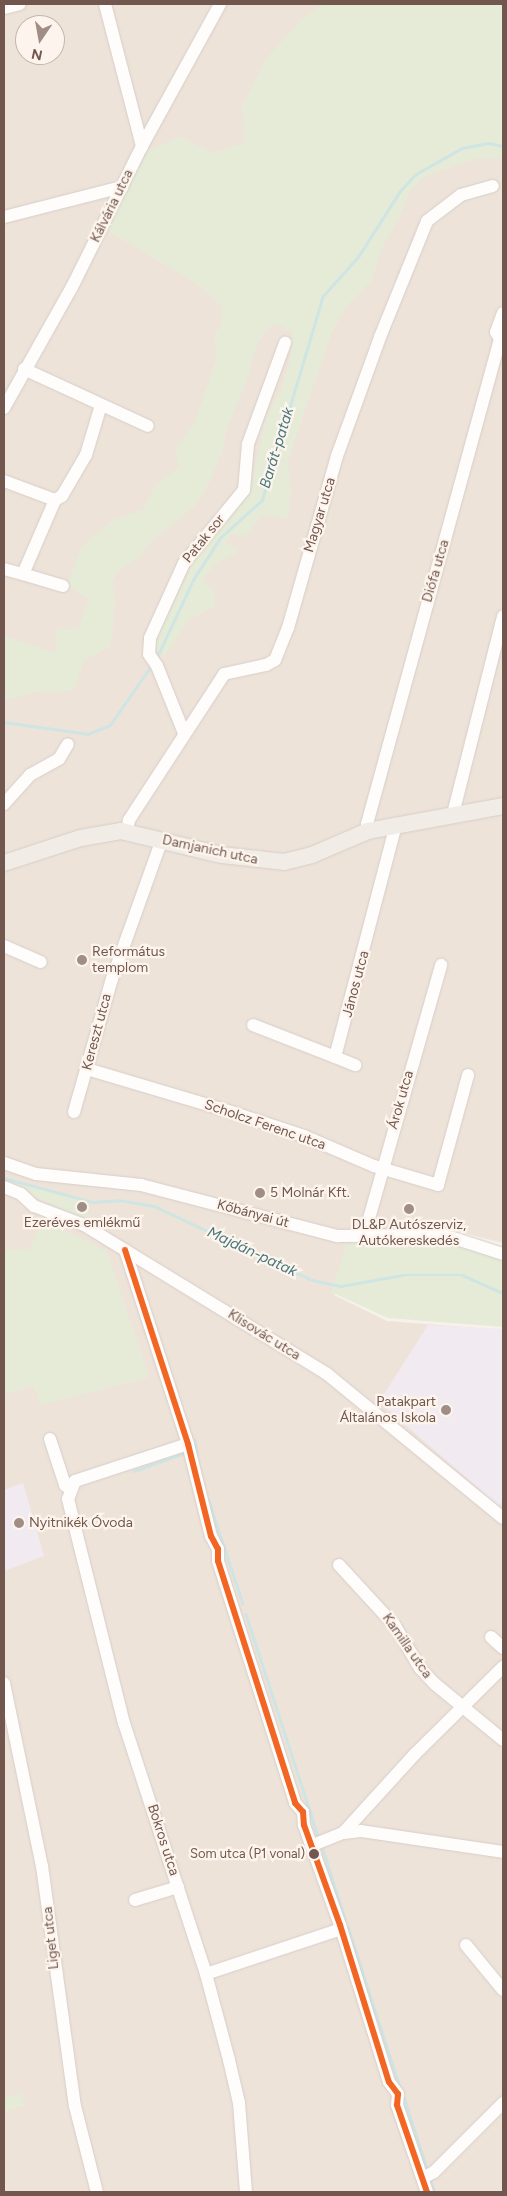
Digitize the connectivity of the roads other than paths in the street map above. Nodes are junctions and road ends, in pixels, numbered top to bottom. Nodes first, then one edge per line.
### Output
1 (20, 4) edge
2 (105, 4) edge
3 (220, 4) edge
4 (4, 8) edge
5 (142, 146) junction
6 (493, 186) dead end
7 (122, 187) junction
8 (4, 217) edge
9 (503, 313) edge
10 (502, 340) edge
11 (285, 342) dead end
12 (24, 369) junction
13 (100, 405) junction
14 (4, 408) edge
15 (148, 426) dead end
16 (4, 481) edge
17 (54, 500) junction
18 (4, 569) edge
19 (23, 574) junction
20 (63, 586) dead end
21 (503, 616) edge
22 (184, 733) junction
23 (68, 744) dead end
24 (4, 804) edge
25 (503, 806) edge
26 (454, 814) junction
27 (396, 824) junction
28 (127, 831) junction
29 (368, 831) junction
30 (162, 840) junction
31 (4, 863) edge
32 (4, 946) edge
33 (41, 962) dead end
34 (441, 965) dead end
35 (253, 1025) dead end
36 (335, 1057) junction
37 (355, 1065) dead end
38 (87, 1069) junction
39 (468, 1075) dead end
40 (74, 1112) dead end
41 (4, 1163) edge
42 (381, 1168) junction
43 (4, 1187) edge
44 (364, 1236) junction
45 (125, 1250) junction
46 (503, 1254) edge
47 (50, 1439) dead end
48 (188, 1444) junction
49 (70, 1490) junction
50 (502, 1516) edge
51 (339, 1565) dead end
52 (491, 1637) dead end
53 (503, 1648) edge
54 (503, 1667) edge
55 (4, 1683) edge
56 (463, 1708) junction
57 (503, 1740) edge
58 (360, 1815) junction
59 (367, 1832) junction
60 (343, 1833) junction
61 (313, 1845) junction
62 (503, 1852) edge
63 (178, 1887) junction
64 (135, 1900) dead end
65 (341, 1929) junction
66 (466, 1945) dead end
67 (206, 1974) junction
68 (503, 1990) edge
69 (503, 2103) edge
70 (423, 2178) junction
71 (97, 2192) edge
72 (246, 2192) edge
73 (427, 2192) edge

1 - 4 street
2 - 5 street
3 - 5 street, Kálvária utca
5 - 7 street, Kálvária utca
6 - 22 street, Magyar utca
7 - 8 street
7 - 12 street, Kálvária utca
9 - 10 street, Diófa utca
10 - 29 street, Diófa utca
11 - 22 street, Patak sor
12 - 13 street
12 - 14 street, Kálvária utca
13 - 15 street
13 - 17 street
16 - 17 street
17 - 19 street
18 - 19 street
19 - 20 street
21 - 26 street
22 - 28 street, Magyar utca
23 - 24 street
25 - 26 main road, Damjanich utca
26 - 27 main road, Damjanich utca
27 - 29 main road, Damjanich utca
27 - 36 street, János utca
28 - 30 main road, Damjanich utca
28 - 31 main road, Damjanich utca
29 - 30 main road, Damjanich utca
30 - 38 street, Kereszt utca
32 - 33 street
34 - 42 street, Árok utca
35 - 36 street
36 - 37 street
38 - 40 street, Kereszt utca
38 - 42 street, Scholcz Ferenc utca
39 - 42 street, Scholcz Ferenc utca
41 - 44 street, Kőbányai út
42 - 44 street, Árok utca
43 - 45 street, Klisovác utca
44 - 46 street, Kőbányai út
45 - 48 street
45 - 50 street, Klisovác utca
47 - 49 street
48 - 49 street
48 - 61 street
49 - 63 street, Bokros utca
51 - 56 street, Kamilla utca
52 - 53 street
54 - 56 street
55 - 71 street, Liget utca
56 - 57 street, Kamilla utca
56 - 58 street
58 - 59 street
58 - 60 street
59 - 60 street
59 - 62 street
60 - 61 street
61 - 65 street
63 - 64 street
63 - 67 street, Bokros utca
65 - 67 street
65 - 70 street
66 - 68 street
67 - 72 street, Bokros utca
69 - 70 street
70 - 73 street

